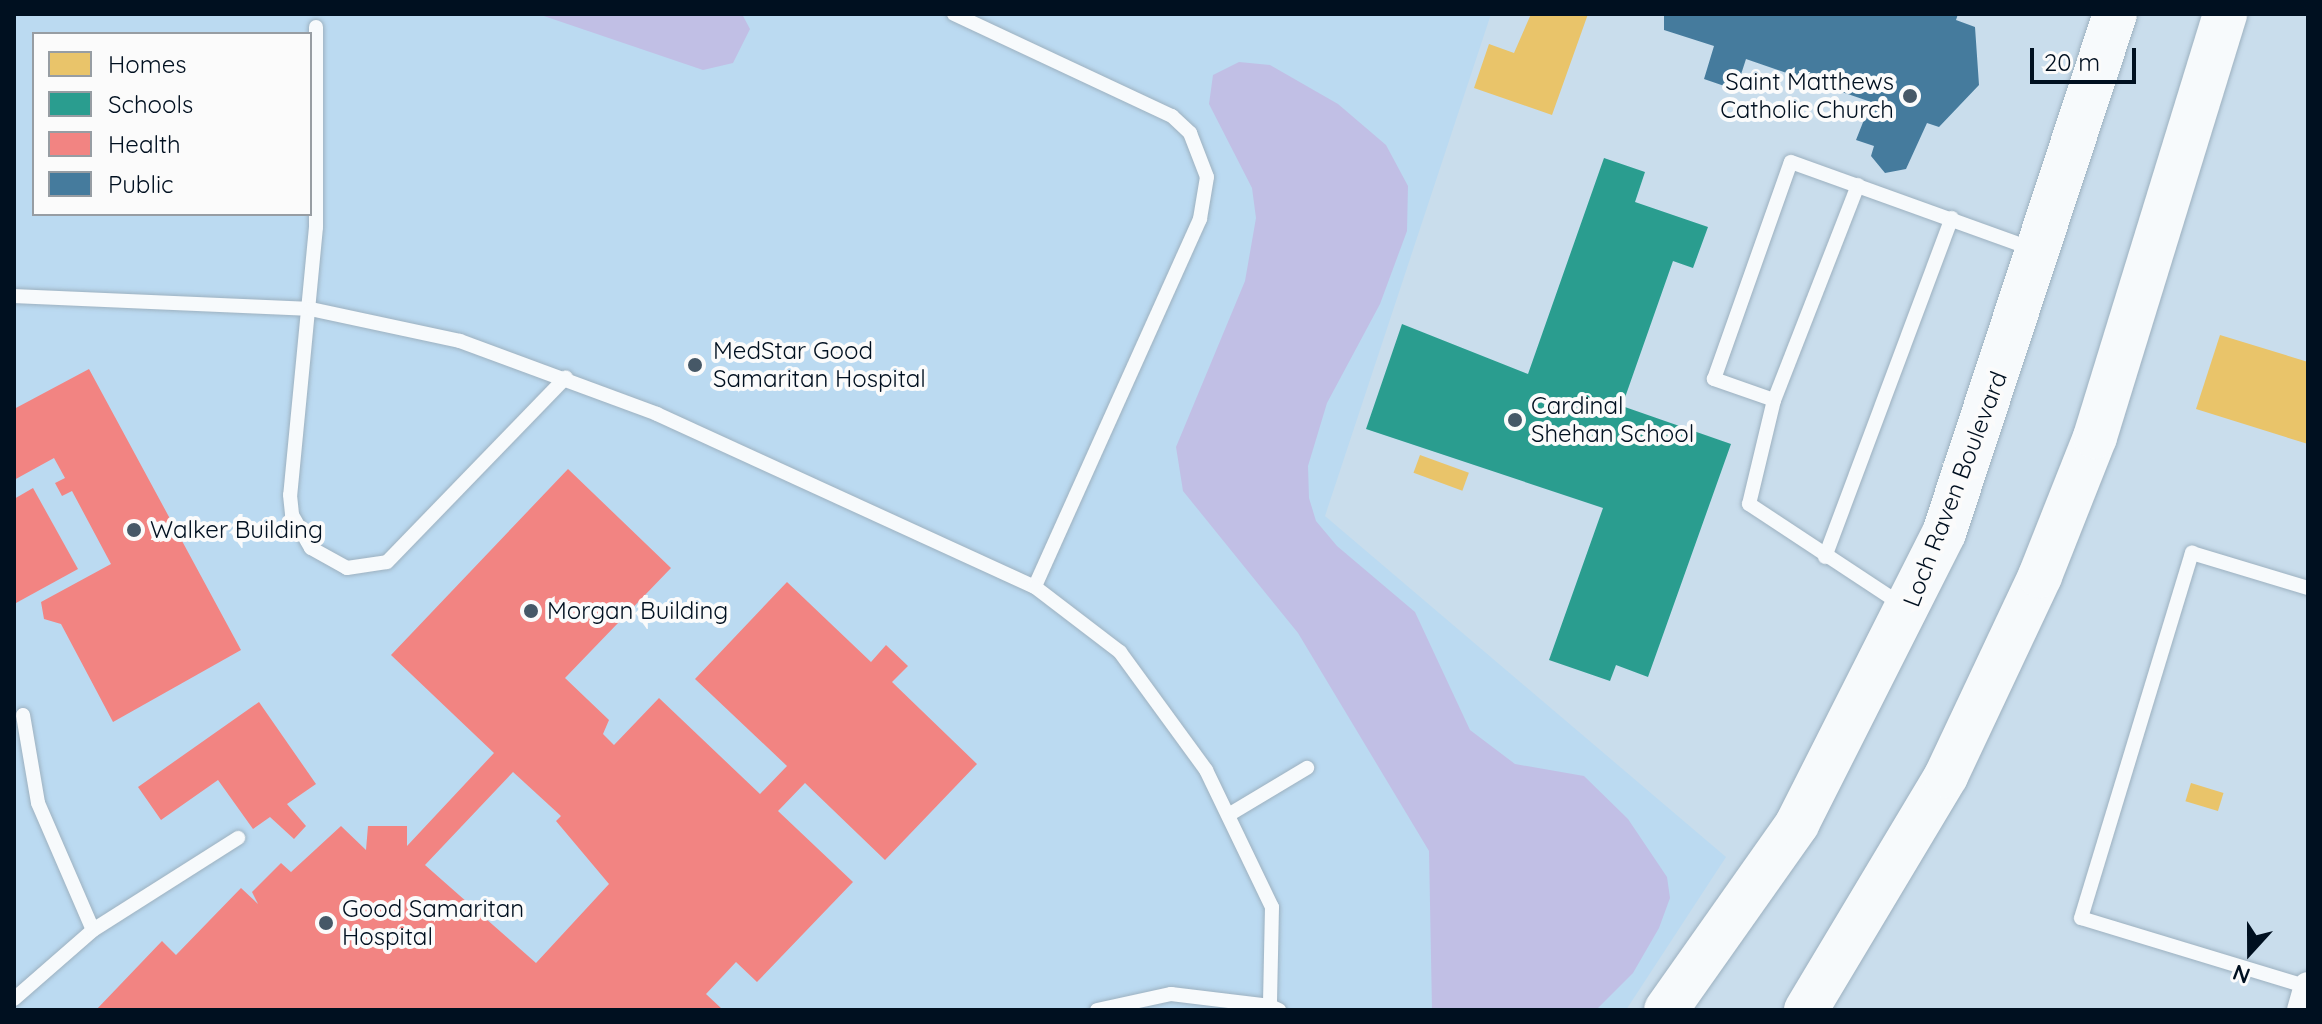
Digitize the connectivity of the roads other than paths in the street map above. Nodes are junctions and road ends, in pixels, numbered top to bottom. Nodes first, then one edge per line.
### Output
1 (954, 14) edge
2 (2115, 14) edge
3 (2225, 14) edge
4 (316, 27) dead end
5 (1858, 185) junction
6 (1952, 218) junction
7 (2040, 252) junction
8 (14, 296) edge
9 (311, 309) junction
10 (566, 377) junction
11 (1774, 400) junction
12 (1825, 557) junction
13 (1035, 587) junction
14 (2308, 588) edge
15 (1909, 610) junction
16 (23, 715) dead end
17 (1307, 768) dead end
18 (1230, 814) junction
19 (238, 838) dead end
20 (93, 930) junction
21 (2308, 987) edge
22 (14, 999) edge
23 (1275, 1008) edge
24 (1097, 1010) edge
25 (1666, 1010) edge
26 (1806, 1010) edge
27 (2301, 1010) edge

1 - 13 lane
2 - 7 main road, Loch Raven Boulevard
3 - 26 main road
4 - 9 lane
5 - 6 lane
5 - 11 lane
5 - 11 lane
6 - 7 lane
6 - 12 lane
7 - 15 main road, Loch Raven Boulevard
8 - 9 lane
9 - 10 lane
9 - 10 lane
10 - 13 lane
11 - 12 lane
12 - 15 lane
13 - 18 lane
14 - 21 lane
15 - 25 main road, Loch Raven Boulevard
16 - 20 lane
17 - 18 lane
18 - 23 lane
19 - 20 lane
20 - 22 lane
21 - 27 street
23 - 24 lane

